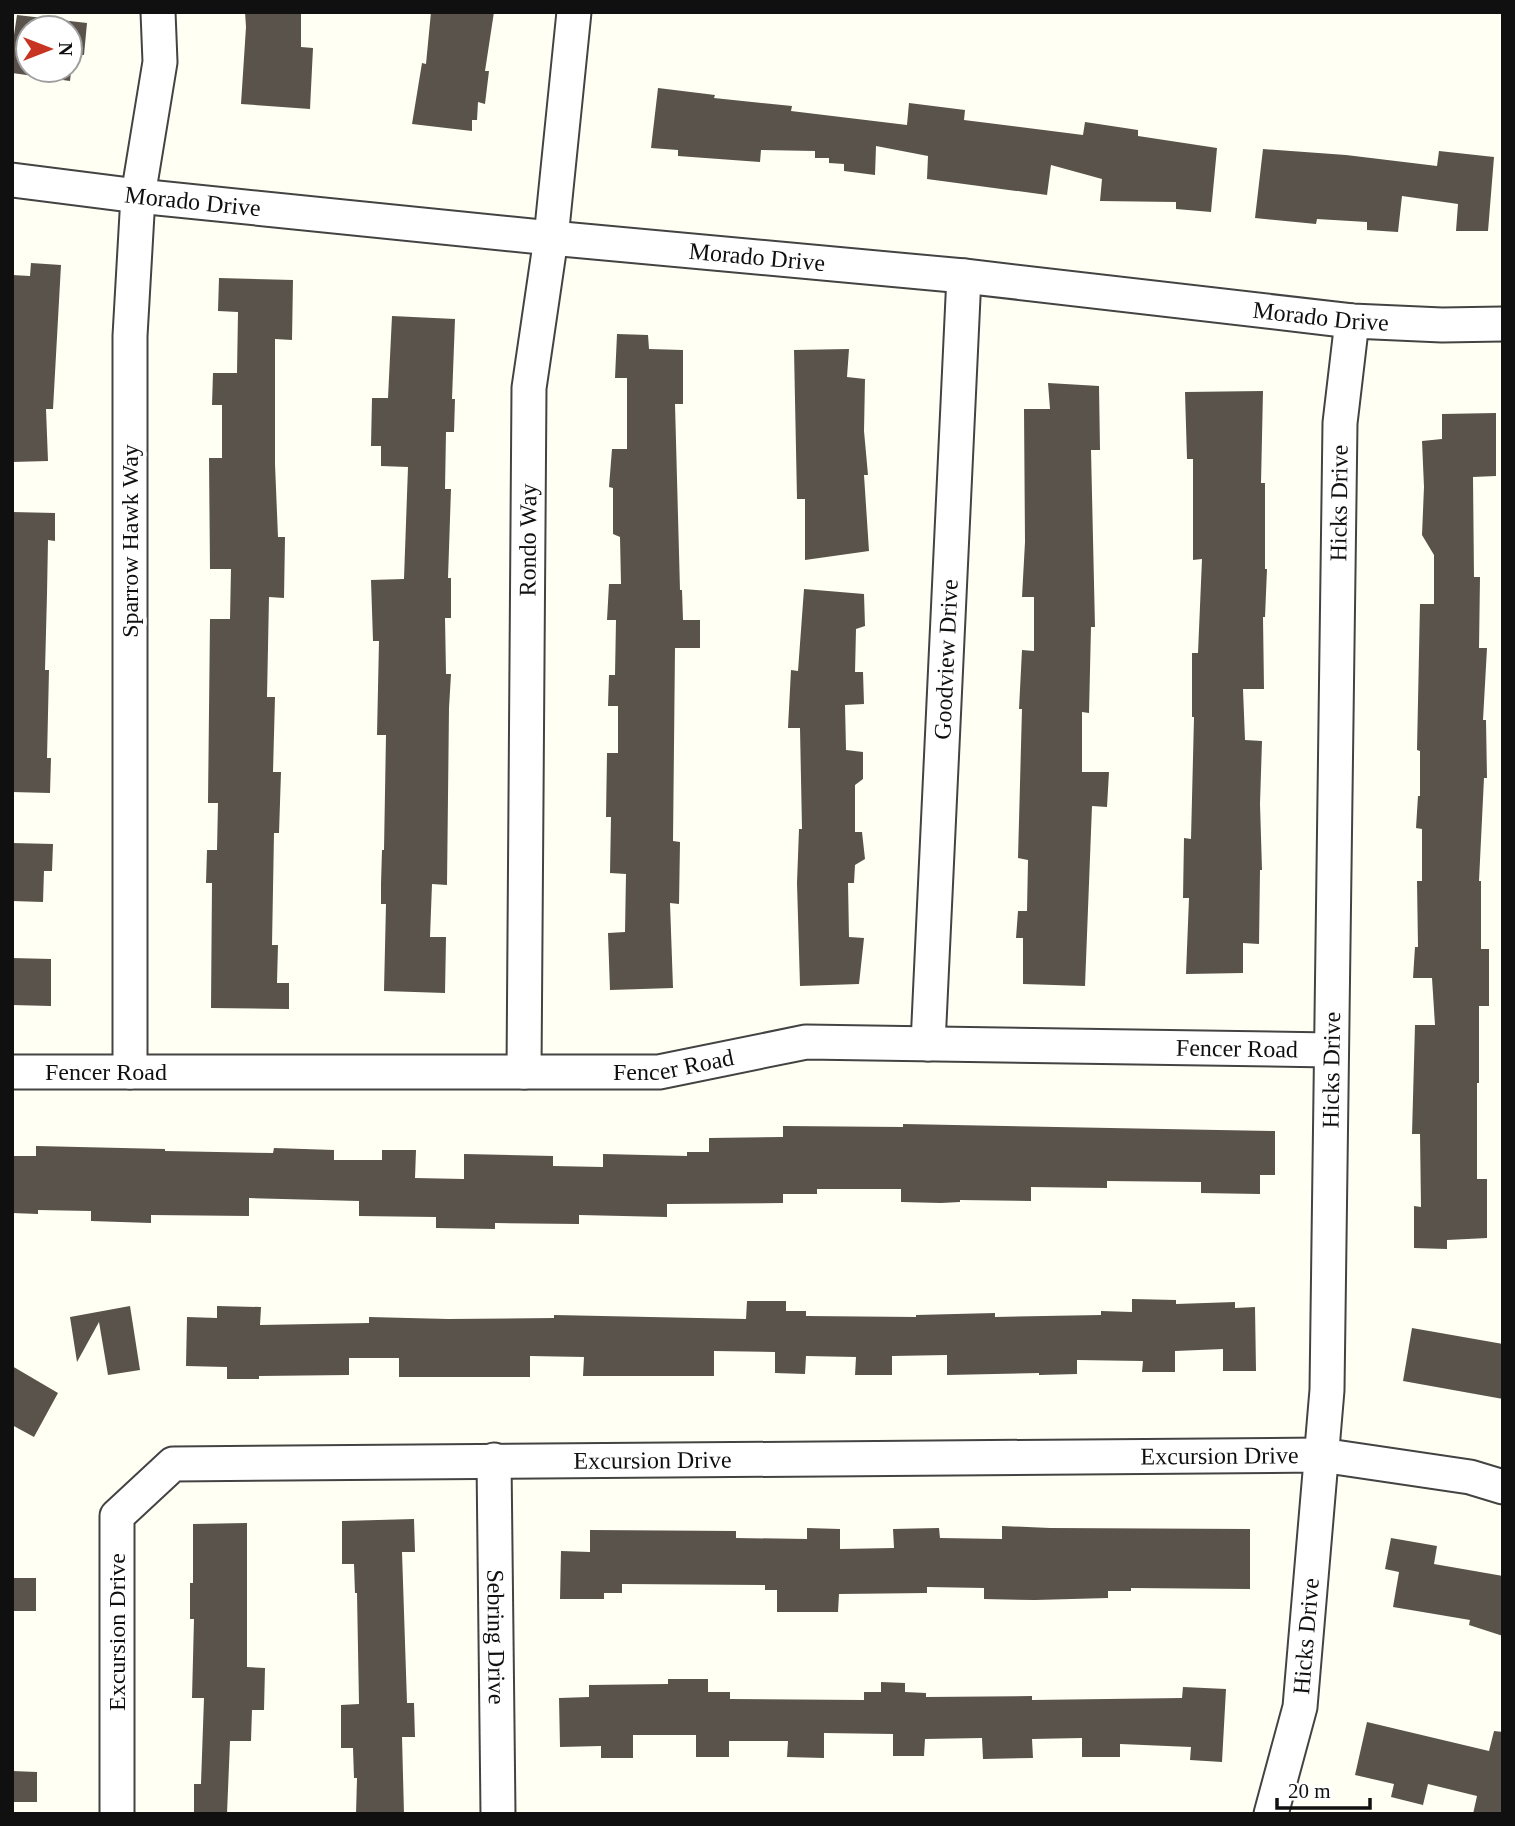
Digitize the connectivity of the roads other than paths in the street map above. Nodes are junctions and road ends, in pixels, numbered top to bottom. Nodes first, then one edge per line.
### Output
1 (158, 12) edge
2 (574, 12) edge
3 (12, 180) edge
4 (138, 196) junction
5 (551, 238) junction
6 (964, 276) junction
7 (1352, 321) junction
8 (1503, 324) edge
9 (928, 1044) junction
10 (1331, 1050) junction
11 (12, 1072) edge
12 (130, 1072) junction
13 (524, 1072) junction
14 (1321, 1455) junction
15 (494, 1460) junction
16 (1503, 1487) edge
17 (117, 1814) edge
18 (498, 1814) edge
19 (1271, 1814) edge

1 - 4 street, Sparrow Hawk Way
2 - 5 street, Rondo Way
3 - 4 street, Morado Drive
4 - 5 street, Morado Drive
4 - 12 street, Sparrow Hawk Way
5 - 6 street, Morado Drive
5 - 13 street, Rondo Way
6 - 7 street, Morado Drive
6 - 9 street, Goodview Drive
7 - 8 street, Morado Drive
7 - 10 street, Hicks Drive
9 - 10 street, Fencer Road
9 - 13 street, Fencer Road
10 - 14 street, Hicks Drive
11 - 12 street, Fencer Road
12 - 13 street, Fencer Road
14 - 15 street, Excursion Drive
14 - 16 street, Excursion Drive
14 - 19 street, Hicks Drive
15 - 17 street, Excursion Drive
15 - 18 street, Sebring Drive

